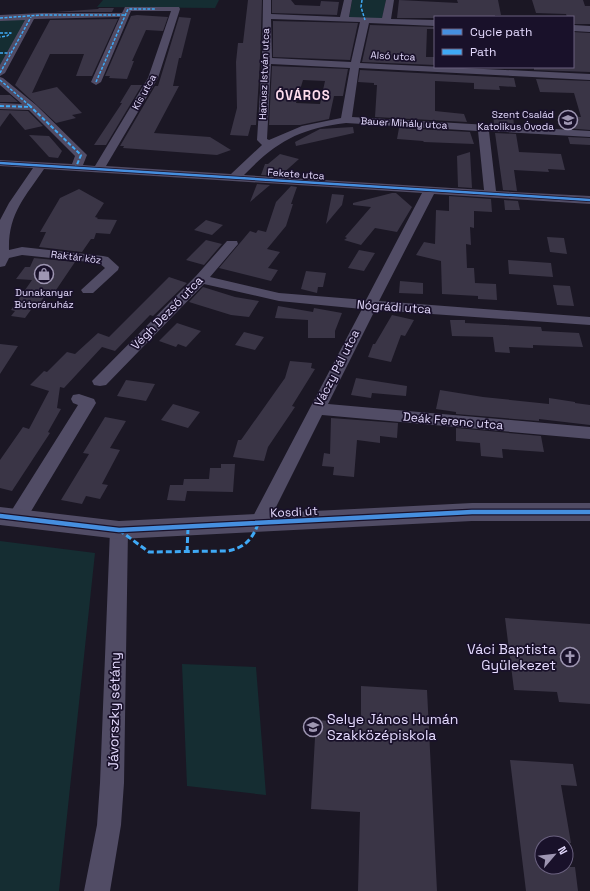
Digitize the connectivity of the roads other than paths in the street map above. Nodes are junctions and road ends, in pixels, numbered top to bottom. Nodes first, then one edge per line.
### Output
1 (267, 0) edge
2 (348, 0) edge
3 (390, 0) edge
4 (126, 15) junction
5 (266, 16) junction
6 (31, 17) junction
7 (0, 18) edge
8 (344, 19) junction
9 (365, 20) junction
10 (386, 21) junction
11 (434, 23) edge
12 (574, 28) edge
13 (590, 29) edge
14 (0, 53) edge
15 (10, 53) junction
16 (267, 61) junction
17 (355, 65) junction
18 (0, 73) edge
19 (590, 77) edge
20 (0, 80) edge
21 (96, 82) dead end
22 (0, 106) edge
23 (32, 107) junction
24 (346, 120) junction
25 (483, 127) junction
26 (590, 134) edge
27 (269, 145) junction
28 (0, 163) edge
29 (40, 166) junction
30 (76, 167) junction
31 (99, 169) junction
32 (235, 177) junction
33 (429, 191) junction
34 (490, 194) junction
35 (590, 200) edge
36 (232, 244) dead end
37 (1, 259) edge
38 (201, 280) junction
39 (88, 290) dead end
40 (369, 305) junction
41 (590, 321) edge
42 (100, 381) dead end
43 (79, 399) dead end
44 (316, 409) junction
45 (590, 433) edge
46 (590, 512) edge
47 (8, 517) edge
48 (258, 524) junction
49 (119, 530) junction
50 (97, 891) edge

1 - 5 street, Hanusz István utca
2 - 8 street
3 - 10 street
4 - 6 street
4 - 21 street
4 - 31 street, Kis utca
5 - 8 street
5 - 16 street, Hanusz István utca
6 - 7 street
6 - 15 street
8 - 9 street
9 - 10 street
9 - 17 street
10 - 11 street
12 - 13 street
14 - 15 street
15 - 18 street
16 - 17 street, Alsó utca
16 - 27 street, Hanusz István utca
17 - 19 street, Alsó utca
17 - 24 street
20 - 23 street
22 - 23 street
23 - 30 street
24 - 25 street, Bauer Mihály utca
24 - 27 street, Bauer Mihály utca
25 - 26 street, Bauer Mihály utca
25 - 34 street
27 - 32 street, Bauer Mihály utca
28 - 29 street, Fekete utca
29 - 30 street, Fekete utca
29 - 37 street
30 - 31 street, Fekete utca
31 - 32 street, Fekete utca
32 - 33 street, Fekete utca
33 - 34 street, Fekete utca
33 - 40 street, Váczy Pál utca
34 - 35 street, Fekete utca
36 - 38 street, Végh Dezső utca
37 - 39 street, Raktár köz
38 - 40 street, Nógrádi utca
38 - 42 street, Végh Dezső utca
40 - 41 street, Nógrádi utca
40 - 44 street, Váczy Pál utca
43 - 47 street
44 - 45 street, Deák Ferenc utca
44 - 48 street, Váczy Pál utca
46 - 48 street, Kosdi út
47 - 49 street, Kosdi út
48 - 49 street, Kosdi út
49 - 50 street, Jávorszky sétány

